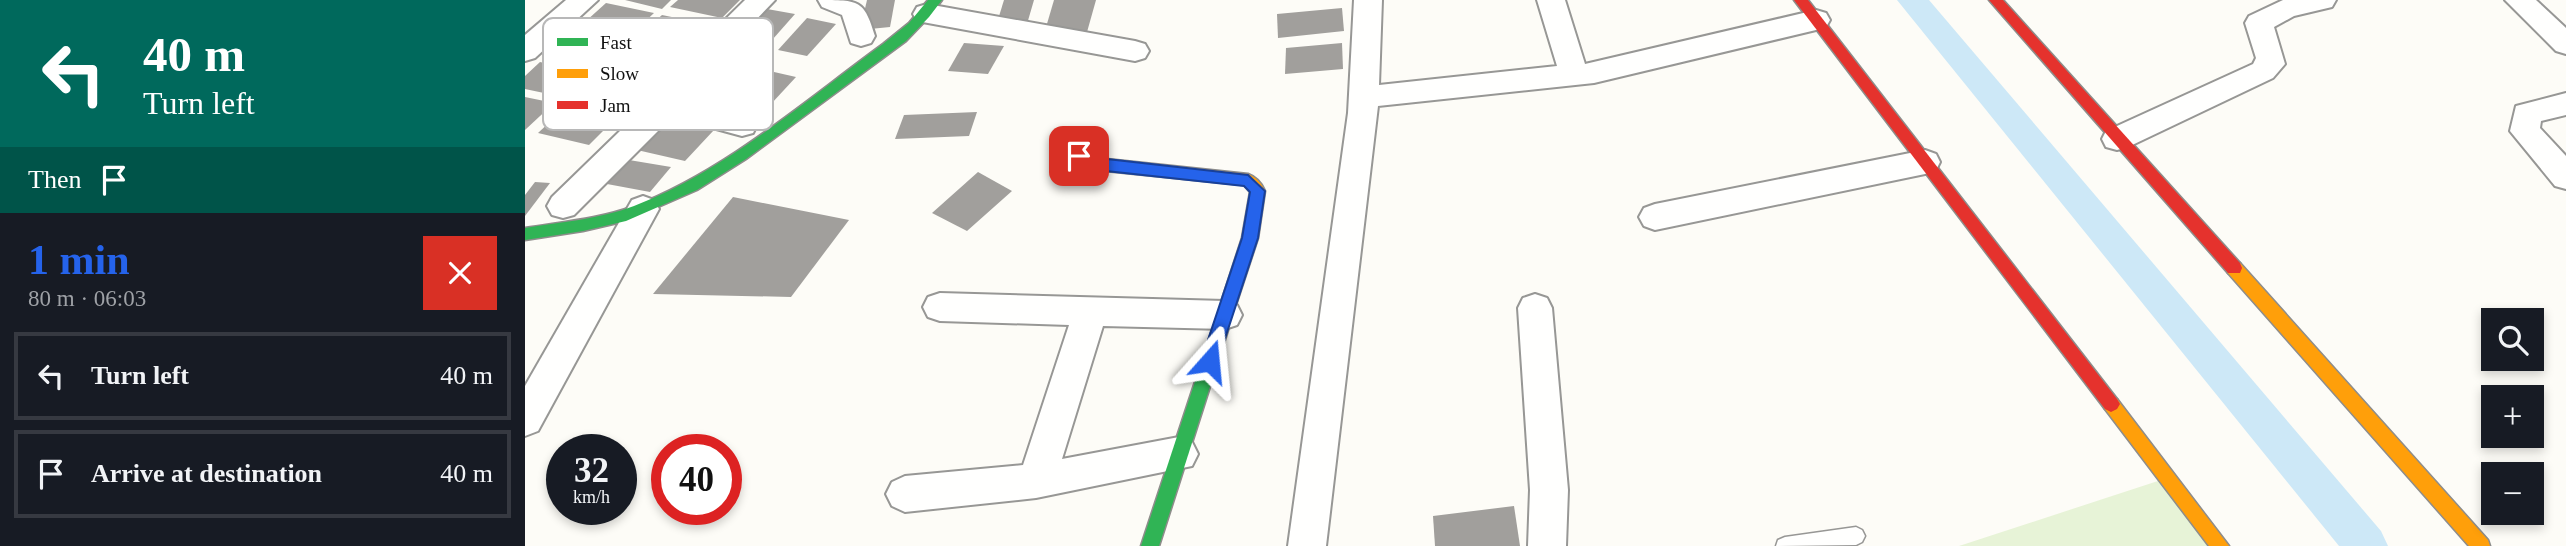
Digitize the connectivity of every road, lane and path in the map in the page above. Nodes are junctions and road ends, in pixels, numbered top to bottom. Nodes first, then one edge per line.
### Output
1 (585, 0) edge
2 (761, 0) edge
3 (832, 0) edge
4 (1369, 0) edge
5 (1551, 0) edge
6 (1996, 0) edge
7 (2322, 0) edge
8 (2519, 0) edge
9 (931, 7) edge
10 (1809, 10) edge
11 (564, 18) edge
12 (743, 18) edge
13 (543, 36) edge
14 (861, 36) dead end
15 (2566, 44) edge
16 (525, 51) edge
17 (1135, 51) dead end
18 (1574, 76) junction
19 (1364, 97) junction
20 (2566, 104) edge
21 (641, 130) edge
22 (2117, 139) junction
23 (1079, 156) dead end
24 (1925, 162) junction
25 (2566, 177) edge
26 (563, 206) dead end
27 (643, 209) junction
28 (1655, 217) dead end
29 (525, 234) edge
30 (940, 307) dead end
31 (1535, 308) dead end
32 (1090, 312) junction
33 (1225, 315) junction
34 (525, 420) edge
35 (1179, 454) junction
36 (1036, 481) junction
37 (905, 494) dead end
38 (1856, 536) dead end
39 (1150, 546) edge
40 (1307, 546) edge
41 (1547, 546) edge
42 (1785, 546) edge
43 (2220, 546) edge
44 (2481, 546) edge

1 - 11 street
2 - 12 street
3 - 14 street
4 - 19 street
5 - 18 street
6 - 22 street
7 - 22 street
8 - 15 street
9 - 17 street
9 - 27 street
10 - 18 street
10 - 24 street
13 - 16 street
18 - 19 street
19 - 40 street
20 - 25 street
21 - 26 street
22 - 44 street
23 - 33 street
24 - 28 street
24 - 43 street
27 - 29 street
27 - 34 street
30 - 32 street
31 - 41 street
32 - 33 street
32 - 36 street
33 - 35 street
35 - 36 street
35 - 39 street
36 - 37 street
38 - 42 lane

